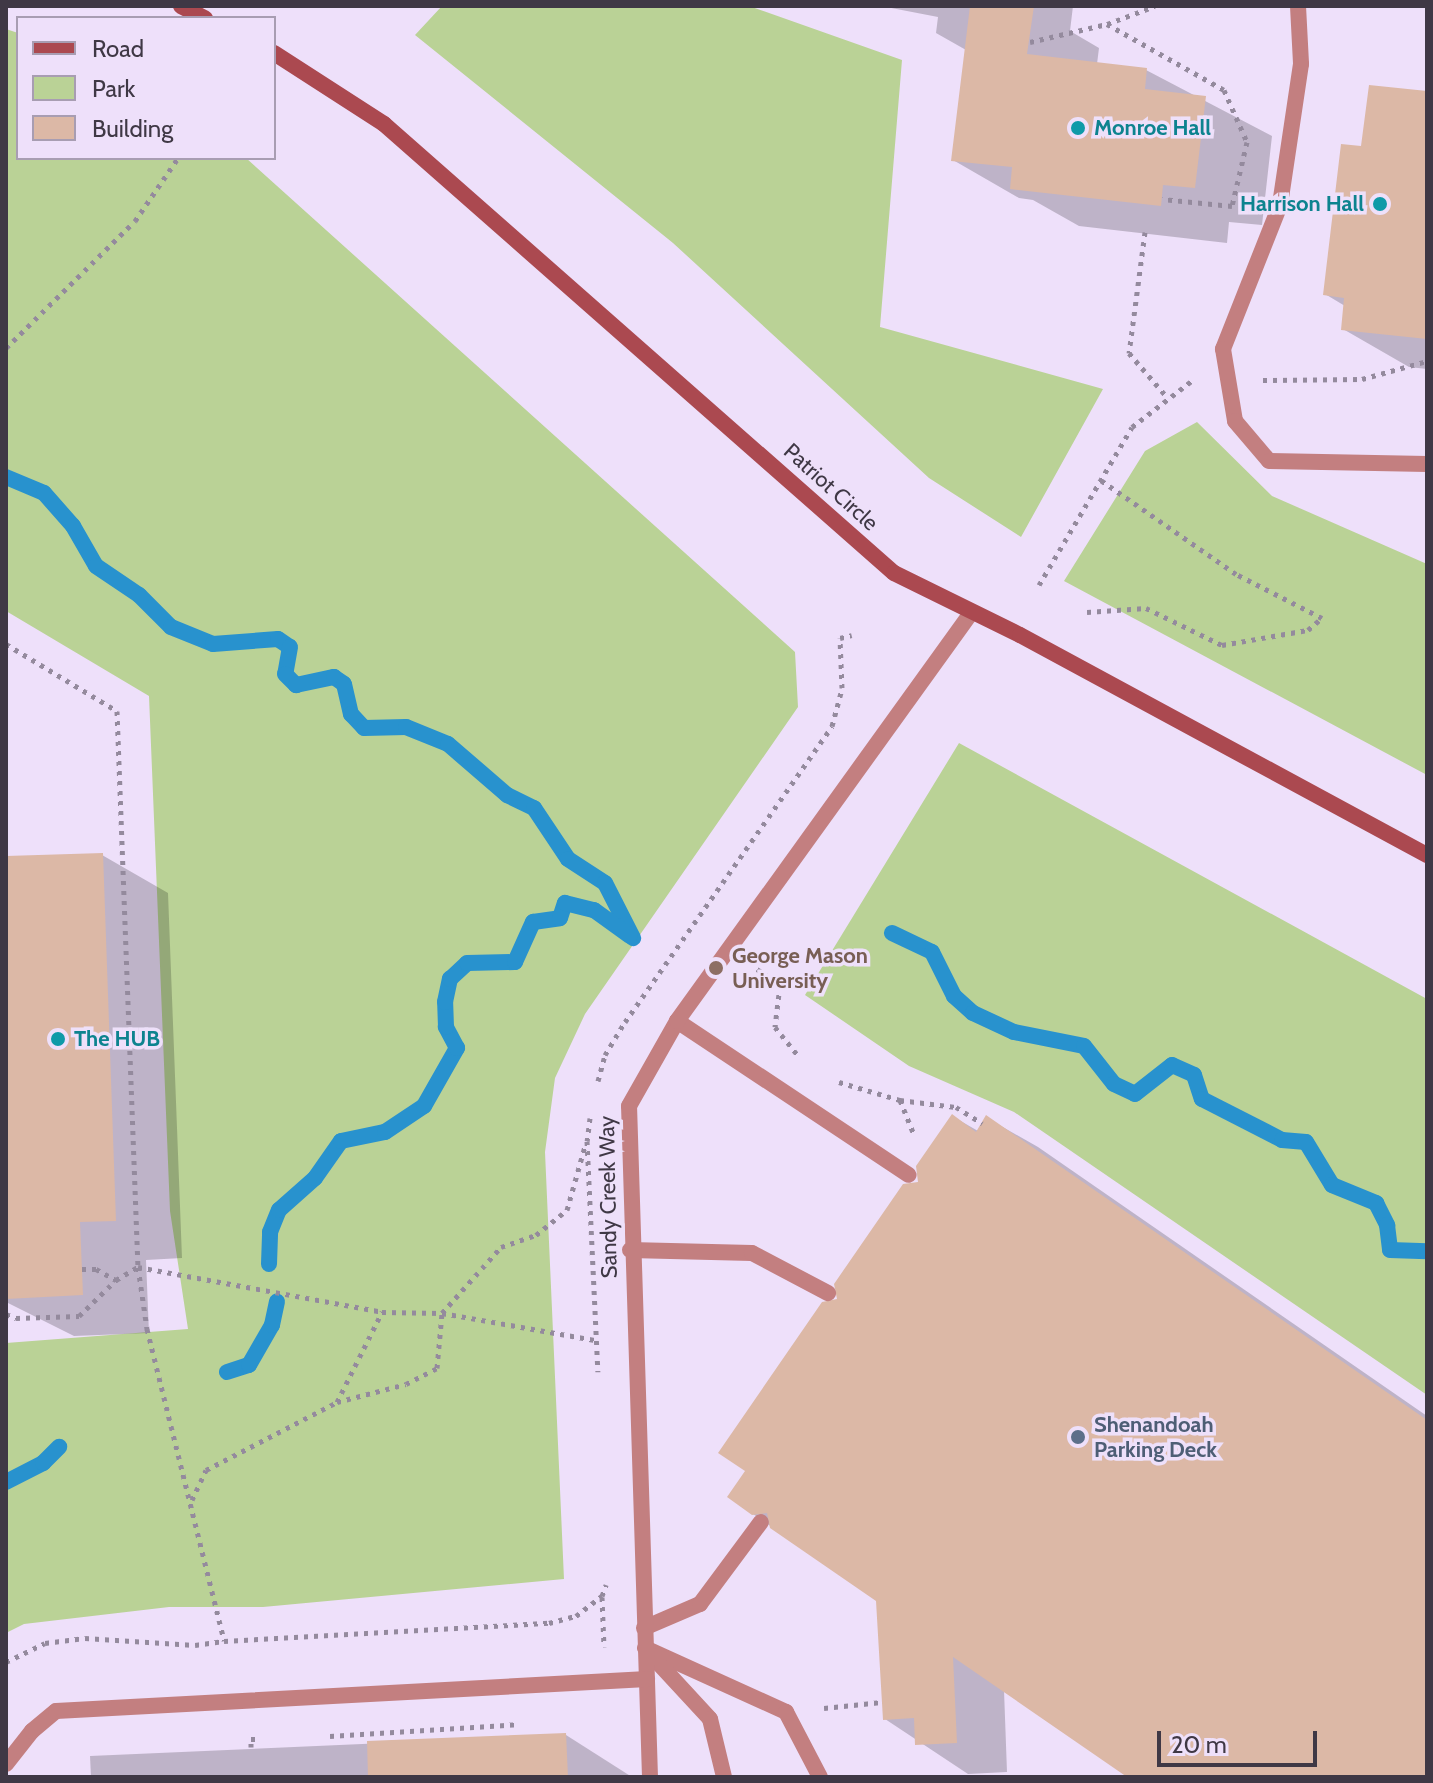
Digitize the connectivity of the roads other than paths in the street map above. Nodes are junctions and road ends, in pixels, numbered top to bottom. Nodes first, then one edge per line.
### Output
1 (181, 6) edge
2 (1298, 6) edge
3 (201, 16) edge
4 (276, 54) edge
5 (1427, 464) edge
6 (971, 613) junction
7 (1427, 855) edge
8 (677, 1021) junction
9 (909, 1175) dead end
10 (630, 1250) junction
11 (828, 1293) dead end
12 (761, 1522) dead end
13 (644, 1628) junction
14 (645, 1648) junction
15 (647, 1679) junction
16 (6, 1764) edge
17 (650, 1777) edge
18 (724, 1777) edge
19 (820, 1777) edge

1 - 3 street
2 - 5 street
4 - 6 street, Patriot Circle
6 - 7 street, Patriot Circle
6 - 8 street, Sandy Creek Way
8 - 9 street
8 - 10 street, Sandy Creek Way
10 - 11 street
10 - 13 street, Sandy Creek Way
12 - 13 street
13 - 14 street, Sandy Creek Way
14 - 15 street, Sandy Creek Way
14 - 18 street
14 - 19 street
15 - 16 street
15 - 17 street, Sandy Creek Way

